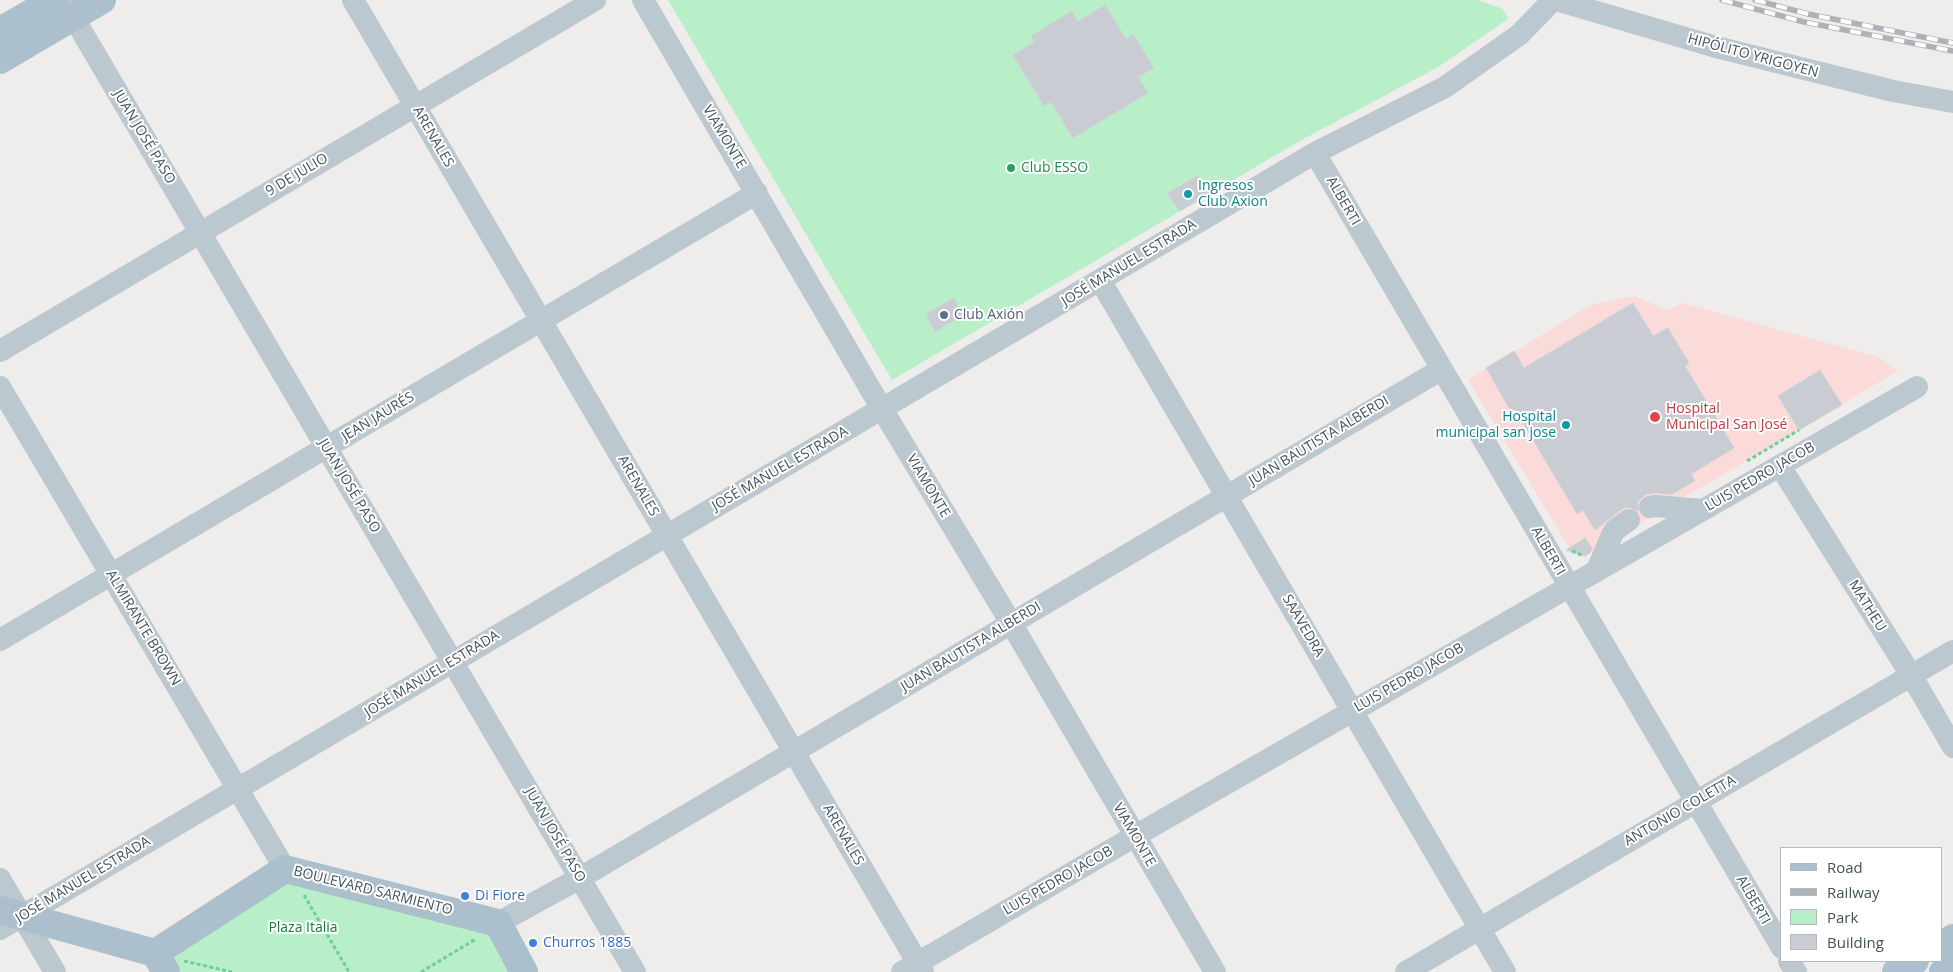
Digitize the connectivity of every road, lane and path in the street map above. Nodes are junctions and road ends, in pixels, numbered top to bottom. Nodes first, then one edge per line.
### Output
1 (102, 0) edge
2 (353, 0) edge
3 (595, 0) edge
4 (643, 0) edge
5 (1554, 0) edge
6 (63, 6) edge
7 (0, 31) edge
8 (0, 60) edge
9 (1953, 102) edge
10 (415, 106) junction
11 (1315, 153) junction
12 (757, 193) junction
13 (200, 233) junction
14 (1100, 280) junction
15 (541, 321) junction
16 (0, 351) edge
17 (1442, 369) junction
18 (1916, 386) dead end
19 (0, 387) edge
20 (882, 409) junction
21 (1799, 430) dead end
22 (326, 447) junction
23 (1744, 462) dead end
24 (1780, 466) junction
25 (1226, 496) junction
26 (1650, 508) dead end
27 (1702, 510) junction
28 (1629, 520) dead end
29 (667, 535) junction
30 (1610, 542) junction
31 (1569, 547) dead end
32 (1597, 570) junction
33 (111, 575) junction
34 (1569, 586) junction
35 (1011, 623) junction
36 (0, 640) edge
37 (1953, 651) edge
38 (453, 662) junction
39 (1911, 676) junction
40 (1352, 711) junction
41 (1953, 747) edge
42 (794, 752) junction
43 (238, 789) junction
44 (1696, 802) junction
45 (1135, 836) junction
46 (0, 878) edge
47 (292, 878) junction
48 (580, 878) junction
49 (7, 918) edge
50 (491, 929) junction
51 (1480, 929) junction
52 (1780, 945) edge
53 (167, 962) edge
54 (1913, 962) edge
55 (1953, 966) edge
56 (914, 969) edge
57 (55, 972) edge
58 (232, 972) edge
59 (349, 972) edge
60 (421, 972) edge
61 (524, 972) edge
62 (635, 972) edge
63 (1215, 972) edge
64 (1406, 972) edge
65 (1506, 972) edge
66 (1896, 972) edge
67 (1943, 972) edge

1 - 6 main road
2 - 10 street, ARENALES
3 - 10 street, 9 DE JULIO
4 - 12 street, VIAMONTE
5 - 9 street, HIPÓLITO YRIGOYEN
5 - 11 street, JOSÉ MANUEL ESTRADA
6 - 7 main road
6 - 8 main road
6 - 13 street, JUAN JOSÉ PASO
10 - 13 street, 9 DE JULIO
10 - 15 street, ARENALES
11 - 14 street, JOSÉ MANUEL ESTRADA
11 - 17 street, ALBERTI
12 - 15 street, JEAN JAURÉS
12 - 20 street, VIAMONTE
13 - 16 street, 9 DE JULIO
13 - 22 street, JUAN JOSÉ PASO
14 - 20 street, JOSÉ MANUEL ESTRADA
14 - 25 street, SAAVEDRA
15 - 22 street, JEAN JAURÉS
15 - 29 street, ARENALES
17 - 25 street, JUAN BAUTISTA ALBERDI
17 - 34 street, ALBERTI
18 - 24 street, LUIS PEDRO JACOB
19 - 33 street, ALMIRANTE BROWN
20 - 29 street, JOSÉ MANUEL ESTRADA
20 - 35 street, VIAMONTE
21 - 23 path
22 - 33 street, JEAN JAURÉS
22 - 38 street, JUAN JOSÉ PASO
24 - 27 street, LUIS PEDRO JACOB
24 - 39 street, MATHEU
25 - 35 street, JUAN BAUTISTA ALBERDI
25 - 40 street, SAAVEDRA
26 - 27 street
27 - 32 street, LUIS PEDRO JACOB
28 - 30 street
29 - 38 street, JOSÉ MANUEL ESTRADA
29 - 42 street, ARENALES
30 - 31 path
30 - 32 street
32 - 34 street, LUIS PEDRO JACOB
33 - 36 street, JEAN JAURÉS
33 - 43 street, ALMIRANTE BROWN
34 - 40 street, LUIS PEDRO JACOB
34 - 44 street, ALBERTI
35 - 42 street, JUAN BAUTISTA ALBERDI
35 - 45 street, VIAMONTE
37 - 39 street, ANTONIO COLETTA
38 - 43 street, JOSÉ MANUEL ESTRADA
38 - 48 street, JUAN JOSÉ PASO
39 - 41 street, MATHEU
39 - 44 street, ANTONIO COLETTA
40 - 45 street, LUIS PEDRO JACOB
40 - 51 street, SAAVEDRA
42 - 48 street, JUAN BAUTISTA ALBERDI
42 - 56 street, ARENALES
43 - 47 street, ALMIRANTE BROWN
43 - 49 street, JOSÉ MANUEL ESTRADA
44 - 51 street, ANTONIO COLETTA
44 - 52 street, ALBERTI
45 - 56 street, LUIS PEDRO JACOB
45 - 63 street, VIAMONTE
46 - 49 street
47 - 50 main road, BOULEVARD SARMIENTO
47 - 53 main road, BOULEVARD SARMIENTO
47 - 59 path
48 - 50 street, JUAN BAUTISTA ALBERDI
48 - 62 street, JUAN JOSÉ PASO
49 - 53 main road
49 - 57 street
50 - 60 path
50 - 61 main road
51 - 64 street, ANTONIO COLETTA
51 - 65 street, SAAVEDRA
53 - 58 path
54 - 66 main road
55 - 67 main road

